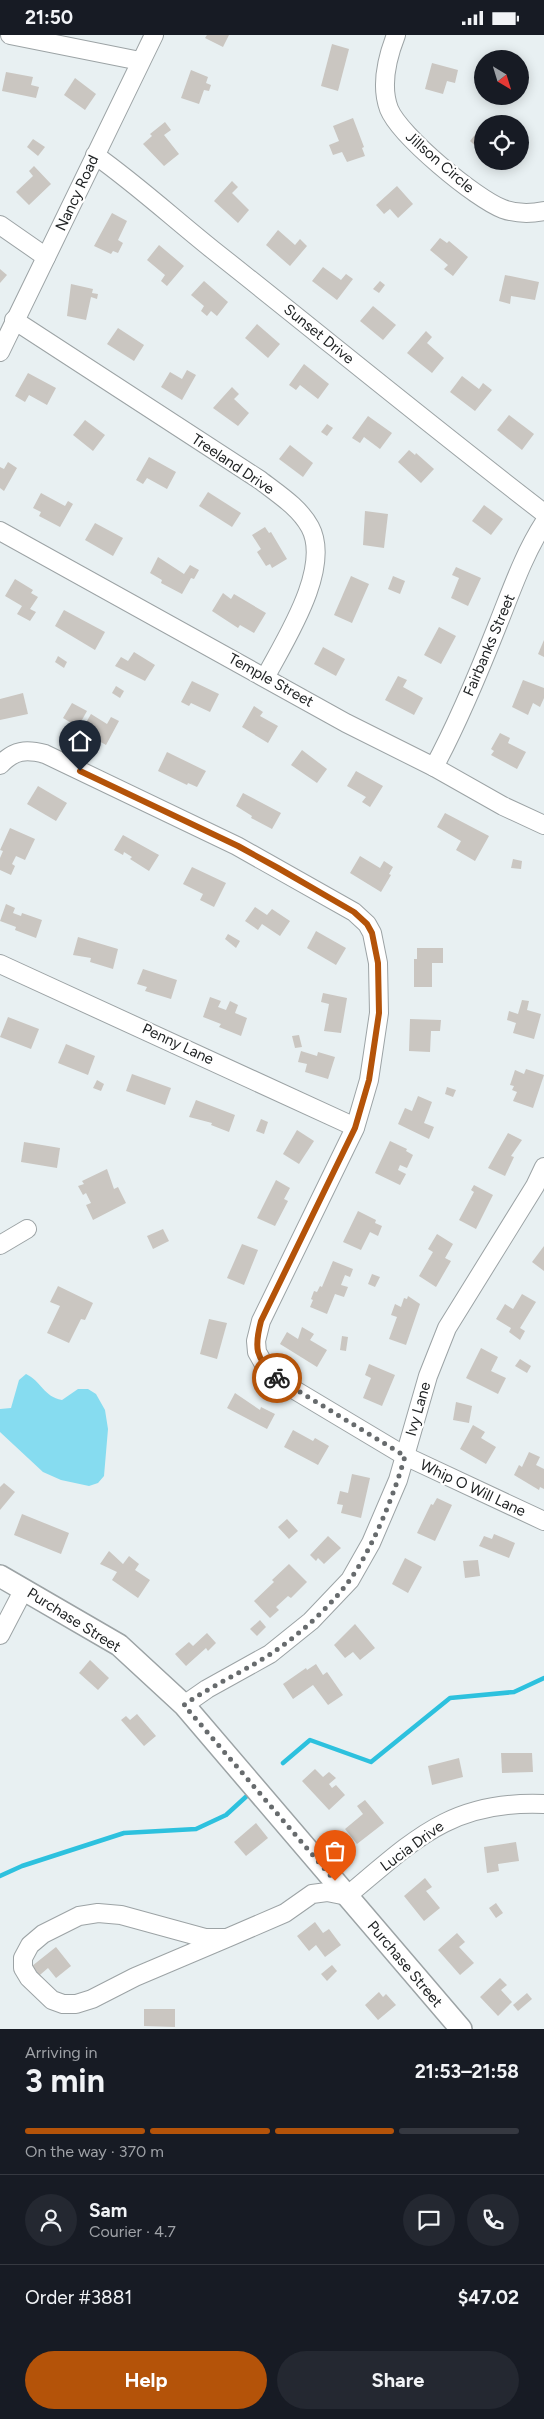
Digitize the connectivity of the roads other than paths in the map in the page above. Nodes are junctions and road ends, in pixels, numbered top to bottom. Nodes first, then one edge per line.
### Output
1 (10, 35) edge
2 (154, 35) edge
3 (396, 35) edge
4 (140, 61) junction
5 (95, 155) junction
6 (544, 211) edge
7 (0, 225) edge
8 (46, 257) junction
9 (14, 320) junction
10 (0, 352) edge
11 (544, 513) edge
12 (544, 523) edge
13 (0, 531) edge
14 (266, 676) junction
15 (0, 765) edge
16 (434, 767) junction
17 (544, 825) edge
18 (0, 964) edge
19 (355, 1127) junction
20 (544, 1167) edge
21 (28, 1229) dead end
22 (0, 1245) edge
23 (405, 1456) junction
24 (544, 1521) edge
25 (0, 1576) edge
26 (24, 1589) junction
27 (0, 1635) edge
28 (184, 1705) junction
29 (544, 1804) edge
30 (347, 1896) junction
31 (227, 1938) junction
32 (461, 2029) edge

1 - 4 street
2 - 4 street, Nancy Road
3 - 6 street, Jillson Circle
4 - 5 street, Nancy Road
5 - 8 street, Nancy Road
5 - 11 street, Sunset Drive
7 - 8 street
8 - 9 street, Nancy Road
9 - 10 street, Nancy Road
9 - 14 street, Treeland Drive
12 - 16 street, Fairbanks Street
13 - 14 street, Temple Street
14 - 16 street, Temple Street
15 - 19 street, Whip O Will Lane
16 - 17 street, Temple Street
18 - 19 street, Penny Lane
19 - 23 street, Whip O Will Lane
20 - 23 street, Ivy Lane
21 - 22 street
23 - 24 street, Whip O Will Lane
23 - 28 street, Ivy Lane
25 - 26 main road, Purchase Street
26 - 27 street
26 - 28 main road, Purchase Street
28 - 30 main road, Purchase Street
29 - 30 street, Lucia Drive
30 - 31 street
30 - 32 main road, Purchase Street
31 - 31 street

